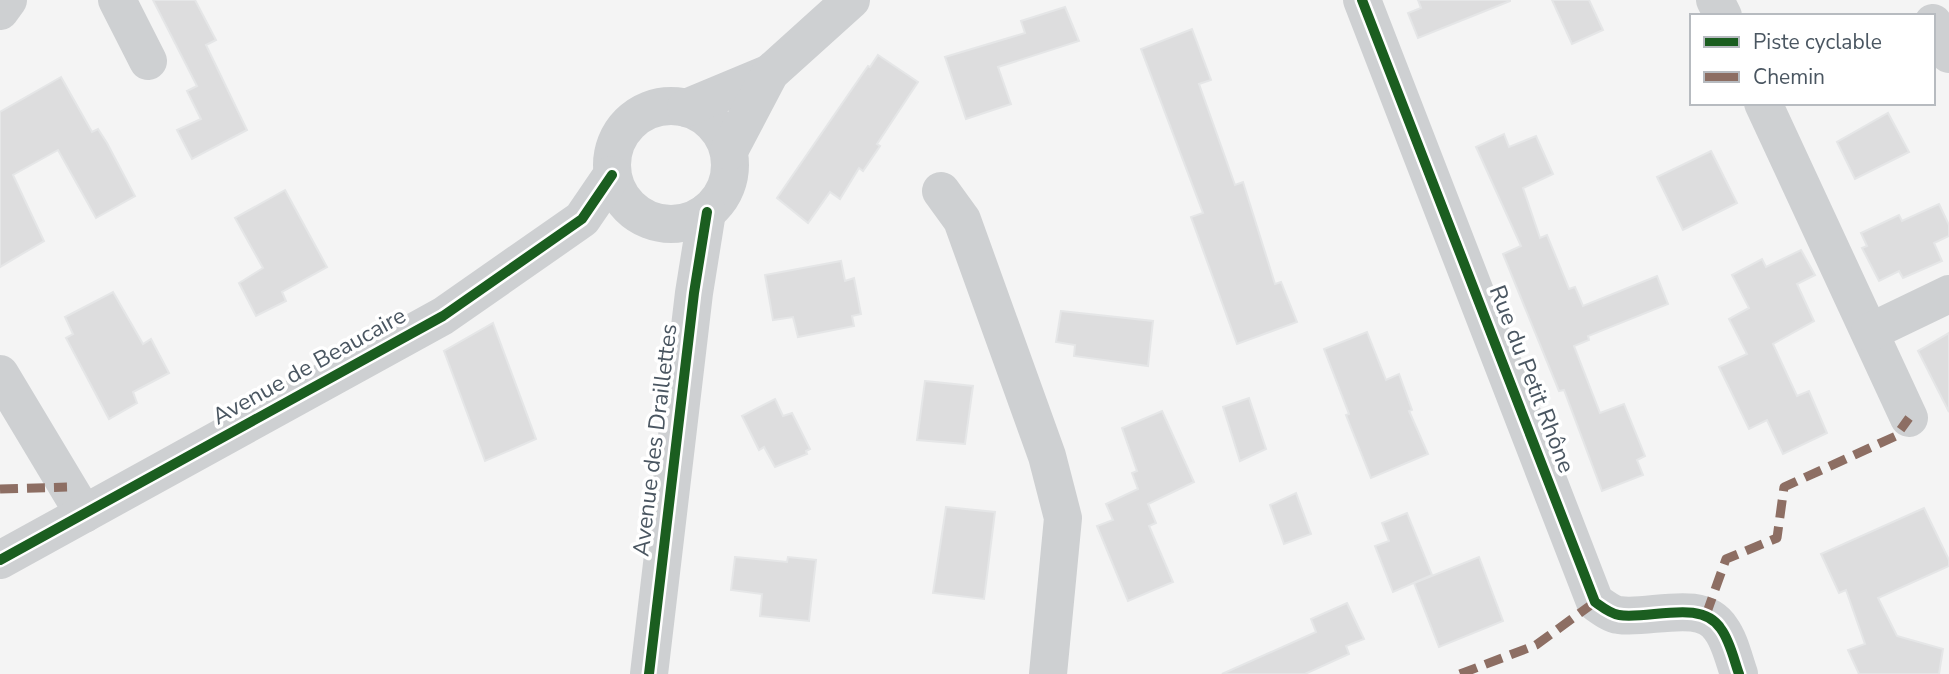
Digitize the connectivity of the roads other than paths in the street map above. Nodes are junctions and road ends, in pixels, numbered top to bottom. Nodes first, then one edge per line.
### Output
1 (8, 0) edge
2 (117, 0) edge
3 (850, 0) edge
4 (1362, 0) edge
5 (0, 11) edge
6 (1935, 27) edge
7 (1949, 54) edge
8 (148, 61) dead end
9 (769, 73) junction
10 (1764, 105) edge
11 (687, 108) junction
12 (729, 151) junction
13 (612, 175) junction
14 (941, 191) dead end
15 (707, 212) junction
16 (582, 219) junction
17 (652, 220) junction
18 (694, 293) junction
19 (1949, 294) edge
20 (1870, 332) junction
21 (0, 374) edge
22 (1909, 418) dead end
23 (84, 514) junction
24 (0, 560) edge
25 (649, 674) edge
26 (1048, 674) edge
27 (1739, 674) edge

1 - 5 street
2 - 8 street
3 - 9 street
4 - 27 street, Rue du Petit Rhône
6 - 7 street
9 - 11 street
9 - 12 street
10 - 20 street
11 - 12 street
11 - 13 street
12 - 15 street
13 - 16 street, Avenue de Beaucaire
13 - 17 street
14 - 26 street
15 - 17 street
15 - 18 street, Avenue des Draillettes
16 - 17 street
16 - 23 street, Avenue de Beaucaire
17 - 18 street, Avenue des Draillettes
18 - 25 street, Avenue des Draillettes
19 - 20 street
20 - 22 street
21 - 23 street
23 - 24 street, Avenue de Beaucaire

